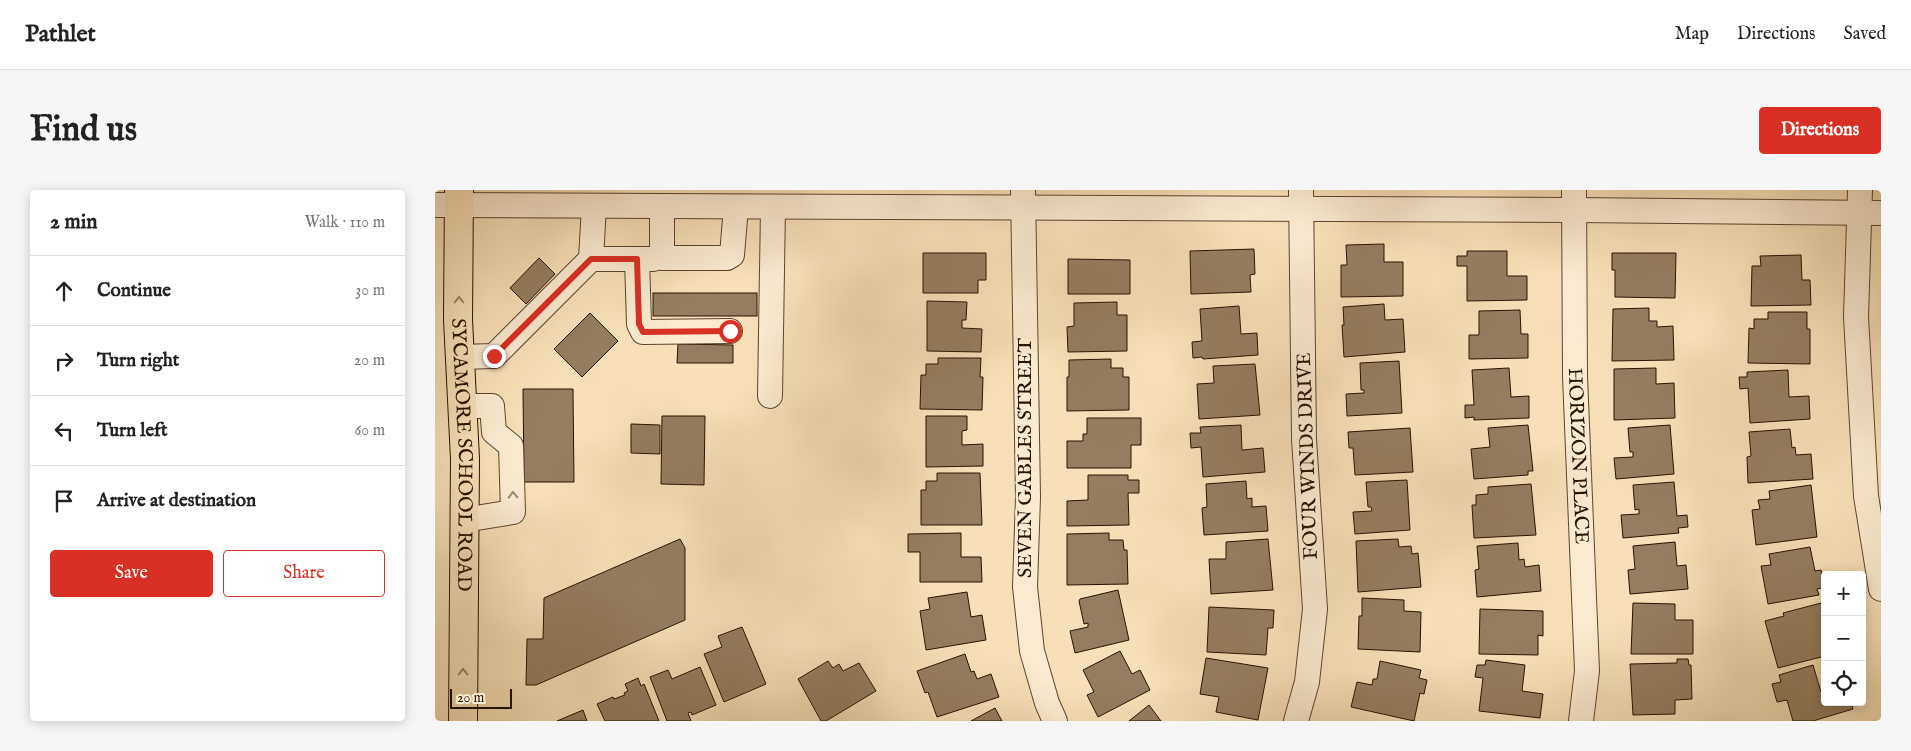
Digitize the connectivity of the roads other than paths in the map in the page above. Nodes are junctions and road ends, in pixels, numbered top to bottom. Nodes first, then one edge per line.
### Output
1 (1023, 199) edge
2 (1301, 199) edge
3 (451, 200) edge
4 (1574, 200) edge
5 (648, 201) edge
6 (1867, 205) edge
7 (594, 206) junction
8 (736, 207) junction
9 (773, 207) junction
10 (662, 258) junction
11 (591, 259) junction
12 (637, 259) junction
13 (730, 331) dead end
14 (460, 357) junction
15 (770, 396) dead end
16 (462, 406) junction
17 (464, 520) junction
18 (1881, 588) edge
19 (463, 721) edge
20 (1055, 721) edge
21 (1296, 721) edge
22 (1581, 721) edge

1 - 2 street
1 - 9 street
1 - 20 street, SEVEN GABLES STREET
2 - 4 street
2 - 21 street, FOUR WINDS DRIVE
3 - 7 street
14 -> 3 main road, SYCAMORE SCHOOL ROAD
4 - 6 street
4 - 22 street, HORIZON PLACE
5 - 7 street
5 - 8 street
5 - 10 street
6 - 18 street
7 - 11 street
8 - 9 street
8 - 10 street
9 - 15 street
10 - 12 street
11 - 12 street
11 - 14 street
12 - 13 street
14 - 16 main road, SYCAMORE SCHOOL ROAD
16 - 17 main road, SYCAMORE SCHOOL ROAD
17 -> 16 street
19 -> 17 main road, SYCAMORE SCHOOL ROAD

